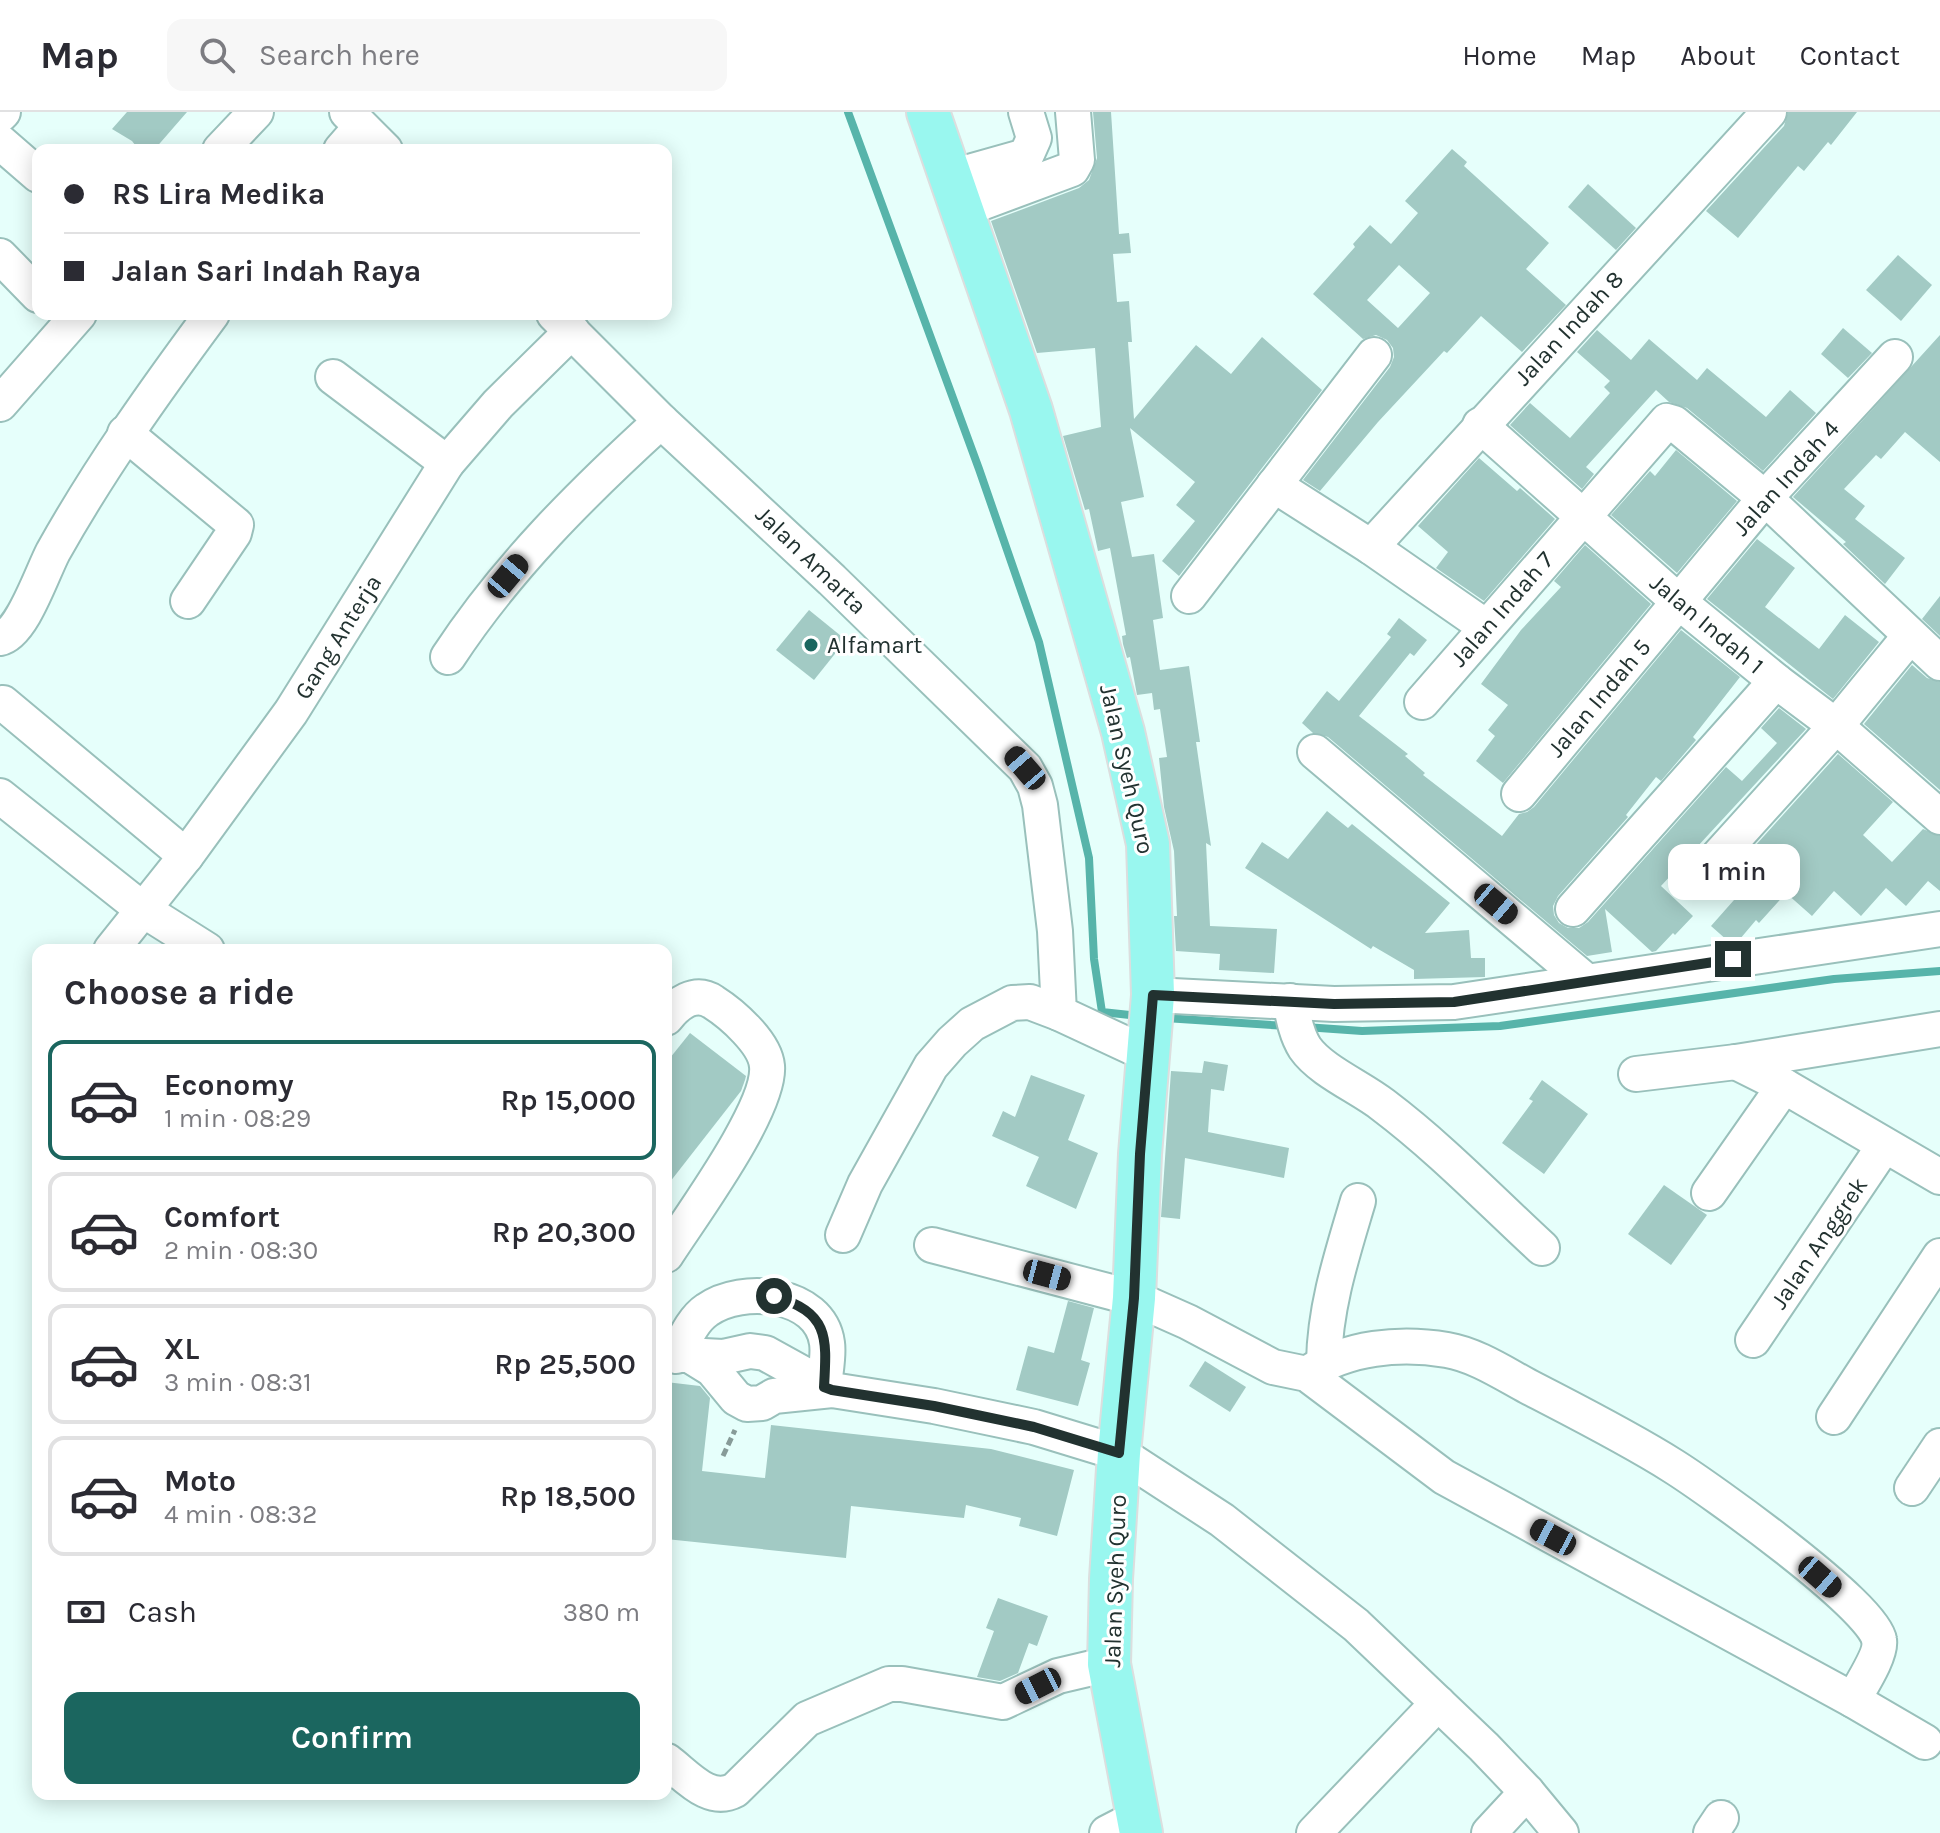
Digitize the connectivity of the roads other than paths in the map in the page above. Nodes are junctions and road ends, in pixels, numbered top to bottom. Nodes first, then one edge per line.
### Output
1 (256, 112) edge
2 (928, 112) edge
3 (1026, 112) edge
4 (1073, 112) edge
5 (1769, 112) edge
6 (0, 142) edge
7 (226, 144) edge
8 (32, 170) edge
9 (957, 193) junction
10 (0, 256) edge
11 (32, 289) edge
12 (67, 320) edge
13 (208, 320) edge
14 (563, 323) edge
15 (1374, 355) dead end
16 (1895, 357) dead end
17 (333, 377) dead end
18 (0, 404) edge
19 (661, 421) junction
20 (1480, 425) junction
21 (125, 433) junction
22 (447, 463) junction
23 (1274, 485) junction
24 (1765, 498) junction
25 (1582, 516) junction
26 (1371, 547) junction
27 (1189, 596) dead end
28 (188, 601) dead end
29 (1679, 602) junction
30 (1486, 627) junction
31 (1910, 636) junction
32 (0, 638) edge
33 (448, 657) dead end
34 (1940, 663) edge
35 (1776, 681) junction
36 (1422, 702) dead end
37 (3, 703) dead end
38 (1836, 726) junction
39 (1315, 752) dead end
40 (1519, 794) dead end
41 (0, 796) edge
42 (1940, 817) edge
43 (186, 856) junction
44 (1704, 872) dead end
45 (142, 909) junction
46 (1573, 909) dead end
47 (1940, 929) edge
48 (116, 944) edge
49 (197, 944) edge
50 (1586, 981) junction
51 (672, 1013) edge
52 (1059, 1013) junction
53 (1294, 1018) junction
54 (1150, 1022) junction
55 (1940, 1029) edge
56 (1736, 1062) junction
57 (1636, 1074) dead end
58 (1784, 1086) junction
59 (1884, 1146) junction
60 (1932, 1166) edge
61 (1709, 1193) dead end
62 (1358, 1201) dead end
63 (843, 1235) dead end
64 (932, 1245) dead end
65 (672, 1246) edge
66 (1542, 1248) dead end
67 (1940, 1256) edge
68 (1134, 1298) junction
69 (1753, 1340) dead end
70 (678, 1355) edge
71 (1316, 1368) junction
72 (828, 1389) junction
73 (1834, 1417) dead end
74 (1940, 1446) edge
75 (1119, 1453) junction
76 (1912, 1488) dead end
77 (1109, 1664) junction
78 (1853, 1700) junction
79 (1438, 1703) junction
80 (1925, 1742) dead end
81 (672, 1765) edge
82 (1527, 1792) junction
83 (1129, 1828) edge
84 (1314, 1833) edge
85 (1489, 1833) edge
86 (1561, 1833) edge

1 - 7 street
2 - 9 main road, Jalan Syeh Quro
3 - 9 street
4 - 9 street
5 - 20 street, Jalan Indah 8
6 - 8 street
9 - 54 main road, Jalan Syeh Quro
10 - 11 street
12 - 18 street
13 - 21 street
14 - 19 street, Jalan Amarta
14 - 22 street, Gang Anterja
15 - 23 street
16 - 24 street, Jalan Indah 4
17 - 22 street
19 - 33 street
19 - 52 street, Jalan Amarta
20 - 25 street, Jalan Indah 1
20 - 26 street, Jalan Indah 8
21 - 28 street
21 - 32 street
22 - 43 street, Gang Anterja
23 - 26 street
23 - 27 street
24 - 25 street, Jalan Indah 7
24 - 29 street, Jalan Indah 4
24 - 31 street
25 - 29 street, Jalan Indah 1
25 - 30 street, Jalan Indah 7
26 - 30 street
29 - 35 street, Jalan Indah 1
29 - 40 street, Jalan Indah 5
30 - 36 street, Jalan Indah 7
31 - 34 street
31 - 38 street
35 - 38 street, Jalan Indah 1
35 - 46 street
37 - 43 street
38 - 42 street, Jalan Indah 1
38 - 44 street
39 - 50 street
41 - 45 street
43 - 45 street, Gang Anterja
45 - 48 street, Gang Anterja
45 - 49 street
47 - 50 street
50 - 53 street
51 - 65 street
52 - 54 street
52 - 63 street
53 - 54 street
53 - 66 street
54 - 68 main road, Jalan Syeh Quro
55 - 56 street
56 - 57 street
56 - 58 street
58 - 59 street
58 - 61 street
59 - 60 street
59 - 69 street, Jalan Anggrek
62 - 71 street
64 - 68 street
67 - 73 street
68 - 71 street
68 - 75 main road, Jalan Syeh Quro
70 - 72 street
70 - 72 street
70 - 72 street
71 - 78 street
71 - 78 street
72 - 75 street
74 - 76 street
75 - 77 main road, Jalan Syeh Quro
75 - 79 street
77 - 81 street
77 - 83 main road, Jalan Syeh Quro
78 - 80 street
79 - 82 street
79 - 84 street
82 - 85 street
82 - 86 street

